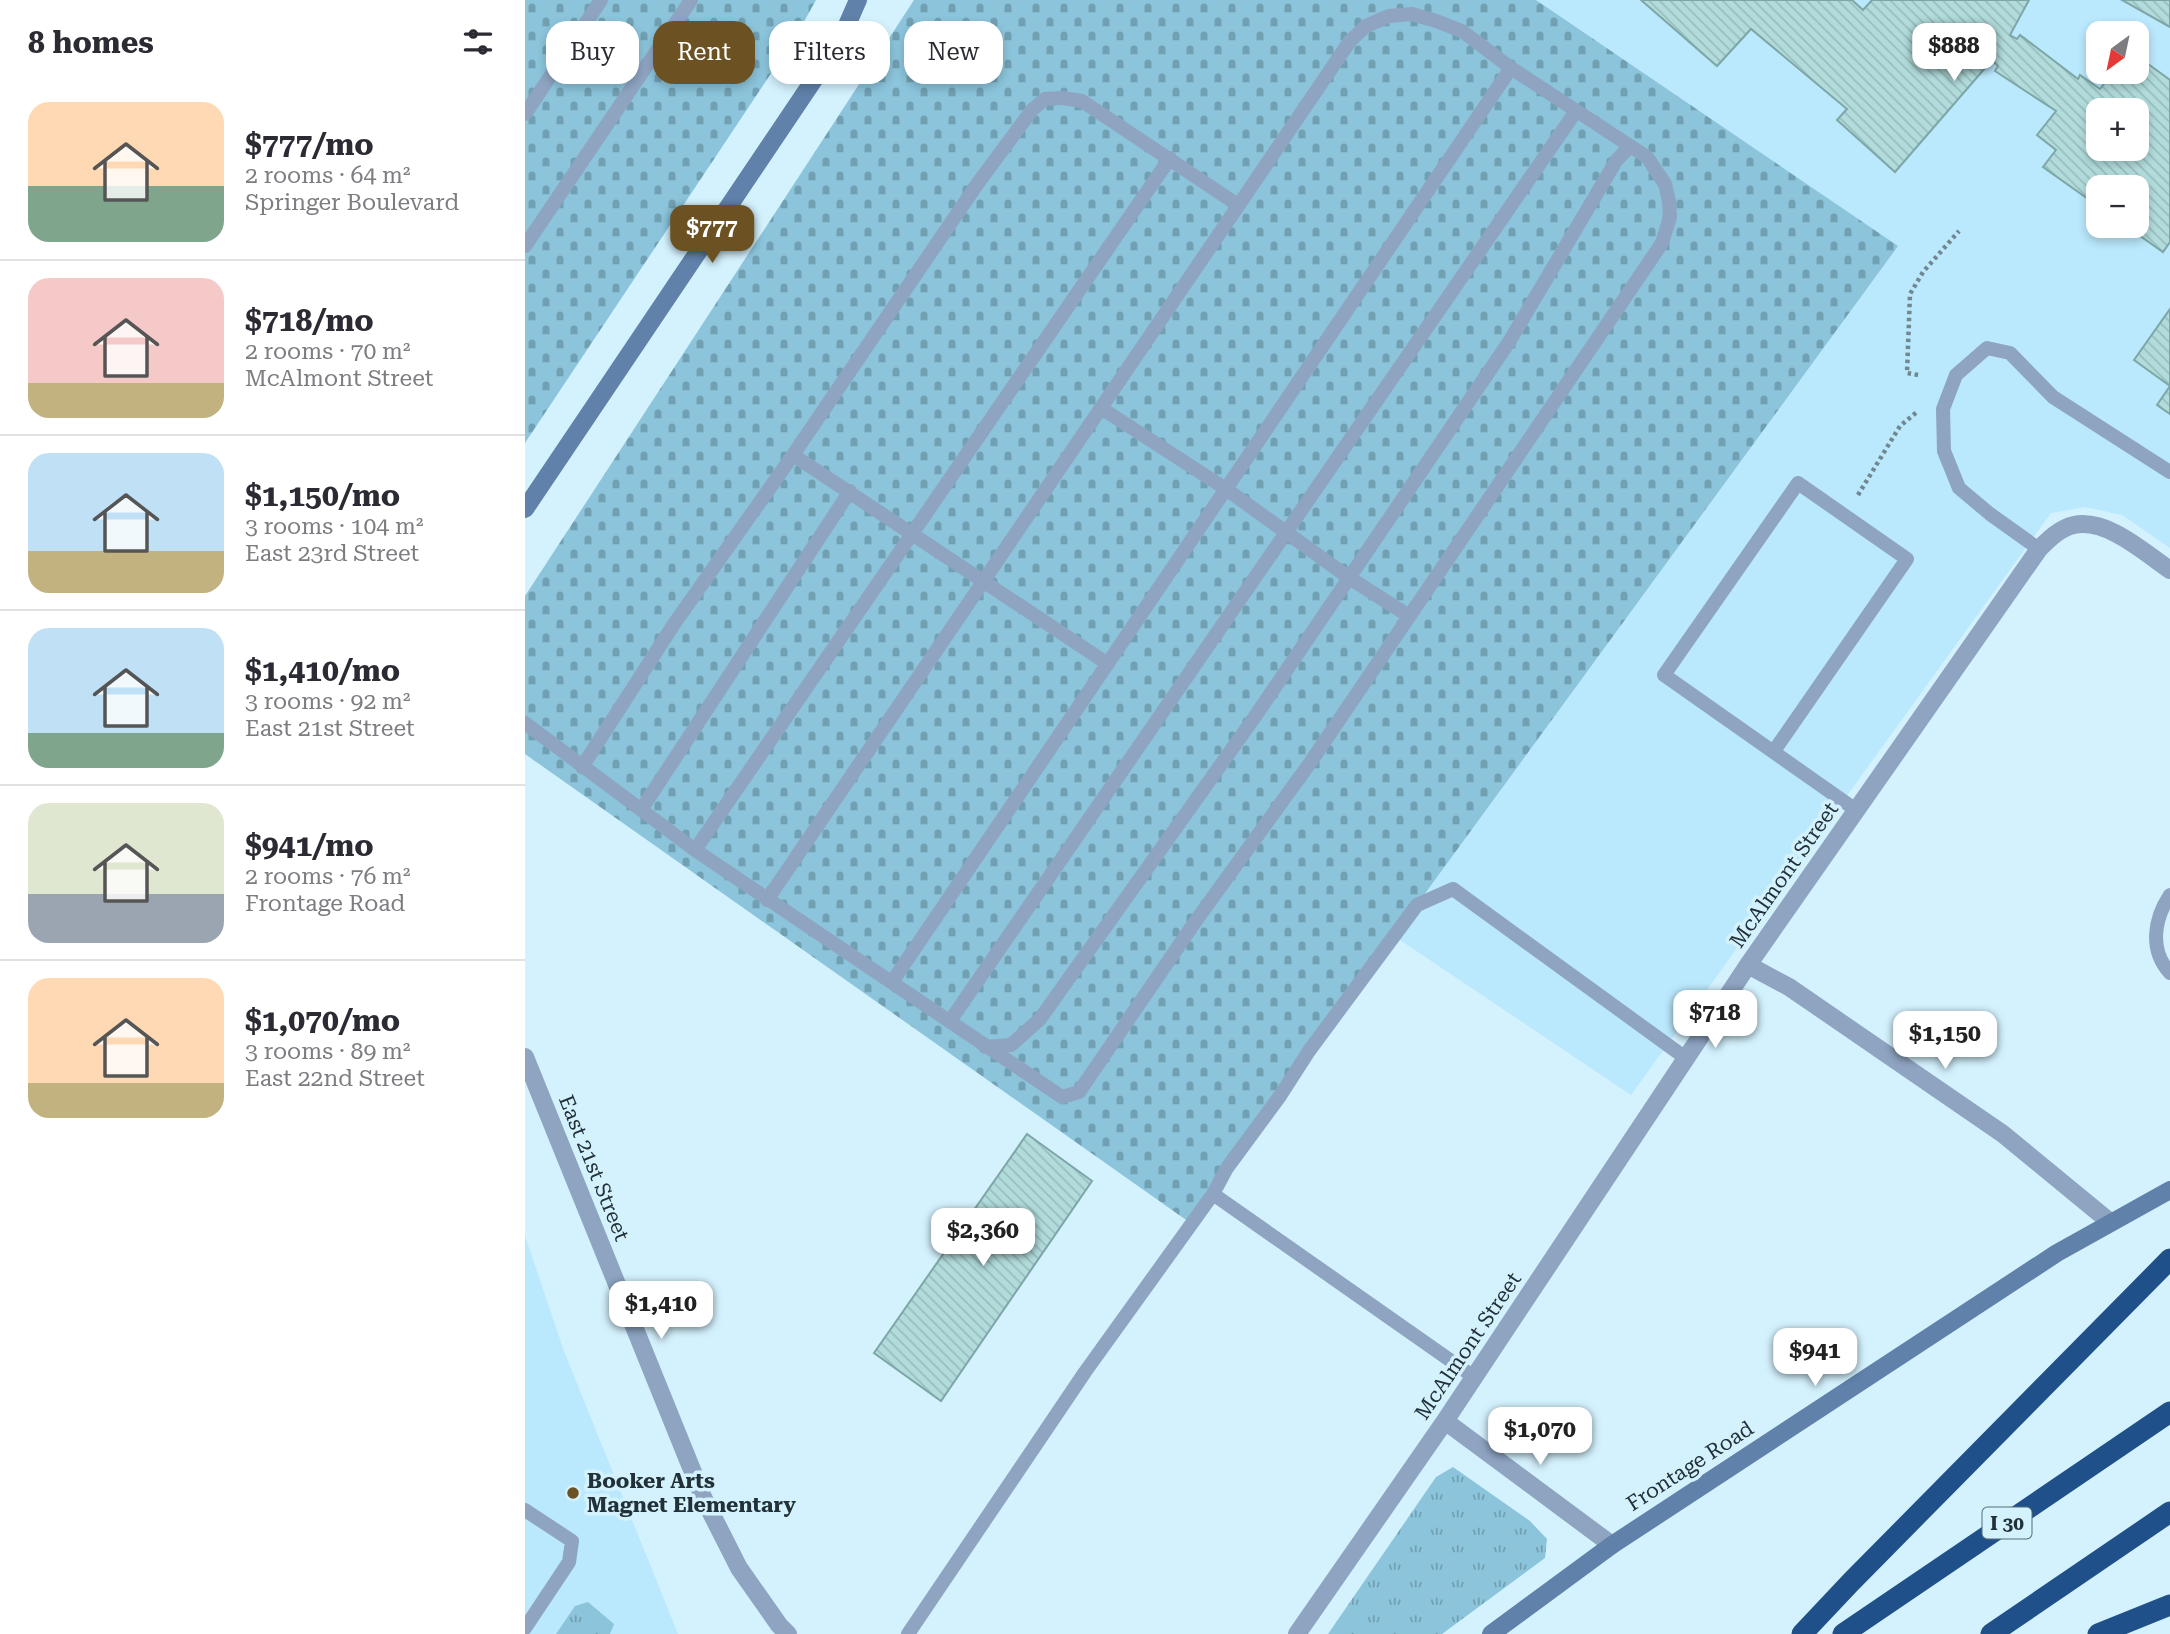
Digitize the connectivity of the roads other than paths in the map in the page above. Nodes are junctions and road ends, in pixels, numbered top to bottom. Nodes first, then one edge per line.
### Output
1 (601, 0) edge
2 (691, 0) edge
3 (858, 0) edge
4 (1511, 68) junction
5 (1576, 111) junction
6 (525, 114) edge
7 (1630, 146) junction
8 (1170, 158) junction
9 (1238, 205) junction
10 (525, 246) edge
11 (1101, 408) junction
12 (793, 455) junction
13 (2170, 472) edge
14 (1226, 489) junction
15 (850, 491) junction
16 (525, 509) edge
17 (1287, 531) junction
18 (913, 532) junction
19 (2039, 549) junction
20 (2170, 570) edge
21 (1348, 577) junction
22 (983, 580) junction
23 (1409, 616) junction
24 (1108, 664) junction
25 (525, 723) edge
26 (1774, 751) junction
27 (582, 767) junction
28 (641, 810) junction
29 (1856, 810) junction
30 (695, 850) junction
31 (2170, 895) edge
32 (767, 900) junction
33 (1748, 965) junction
34 (2170, 973) edge
35 (892, 982) junction
36 (950, 1021) junction
37 (985, 1047) junction
38 (525, 1057) edge
39 (1686, 1059) junction
40 (2170, 1190) edge
41 (1213, 1194) junction
42 (2110, 1222) junction
43 (2170, 1259) edge
44 (1474, 1377) junction
45 (2170, 1412) edge
46 (1445, 1421) junction
47 (525, 1510) edge
48 (2170, 1511) edge
49 (1612, 1545) junction
50 (2170, 1605) edge
51 (525, 1628) edge
52 (788, 1634) edge
53 (908, 1634) edge
54 (1297, 1634) edge
55 (1491, 1634) edge
56 (1802, 1634) edge
57 (1843, 1634) edge
58 (1991, 1634) edge
59 (2098, 1634) edge

1 - 6 lane
2 - 10 lane
3 - 16 main road
4 - 5 lane
4 - 9 lane
4 - 14 lane
5 - 7 lane
5 - 17 lane
7 - 21 lane
7 - 23 lane
8 - 9 lane
8 - 12 lane
8 - 18 lane
9 - 11 lane
11 - 14 lane
11 - 22 lane
12 - 15 lane
12 - 27 lane
13 - 19 lane
14 - 17 lane
14 - 24 lane
15 - 18 lane
15 - 28 lane
17 - 21 lane
17 - 36 lane
18 - 22 lane
18 - 30 lane
19 - 20 street, McAlmont Street
19 - 29 street, McAlmont Street
21 - 23 lane
21 - 37 lane
22 - 24 lane
22 - 32 lane
23 - 37 lane
24 - 35 lane
25 - 27 lane
26 - 26 lane
26 - 29 lane
27 - 28 lane
28 - 30 lane
29 - 33 street, McAlmont Street
30 - 32 lane
31 - 34 lane
32 - 35 lane
33 - 39 street, McAlmont Street
33 - 42 street
35 - 36 lane
36 - 37 lane
38 - 52 street, East 21st Street
39 - 41 lane
39 - 44 street, McAlmont Street
40 - 42 main road, Frontage Road
41 - 44 lane
41 - 53 lane
42 - 49 main road, Frontage Road
43 - 56 highway
44 - 46 street, McAlmont Street
45 - 57 highway, I 30
46 - 49 street
46 - 54 street, McAlmont Street
47 - 51 lane
48 - 58 highway
49 - 55 main road, Frontage Road
50 - 59 highway

